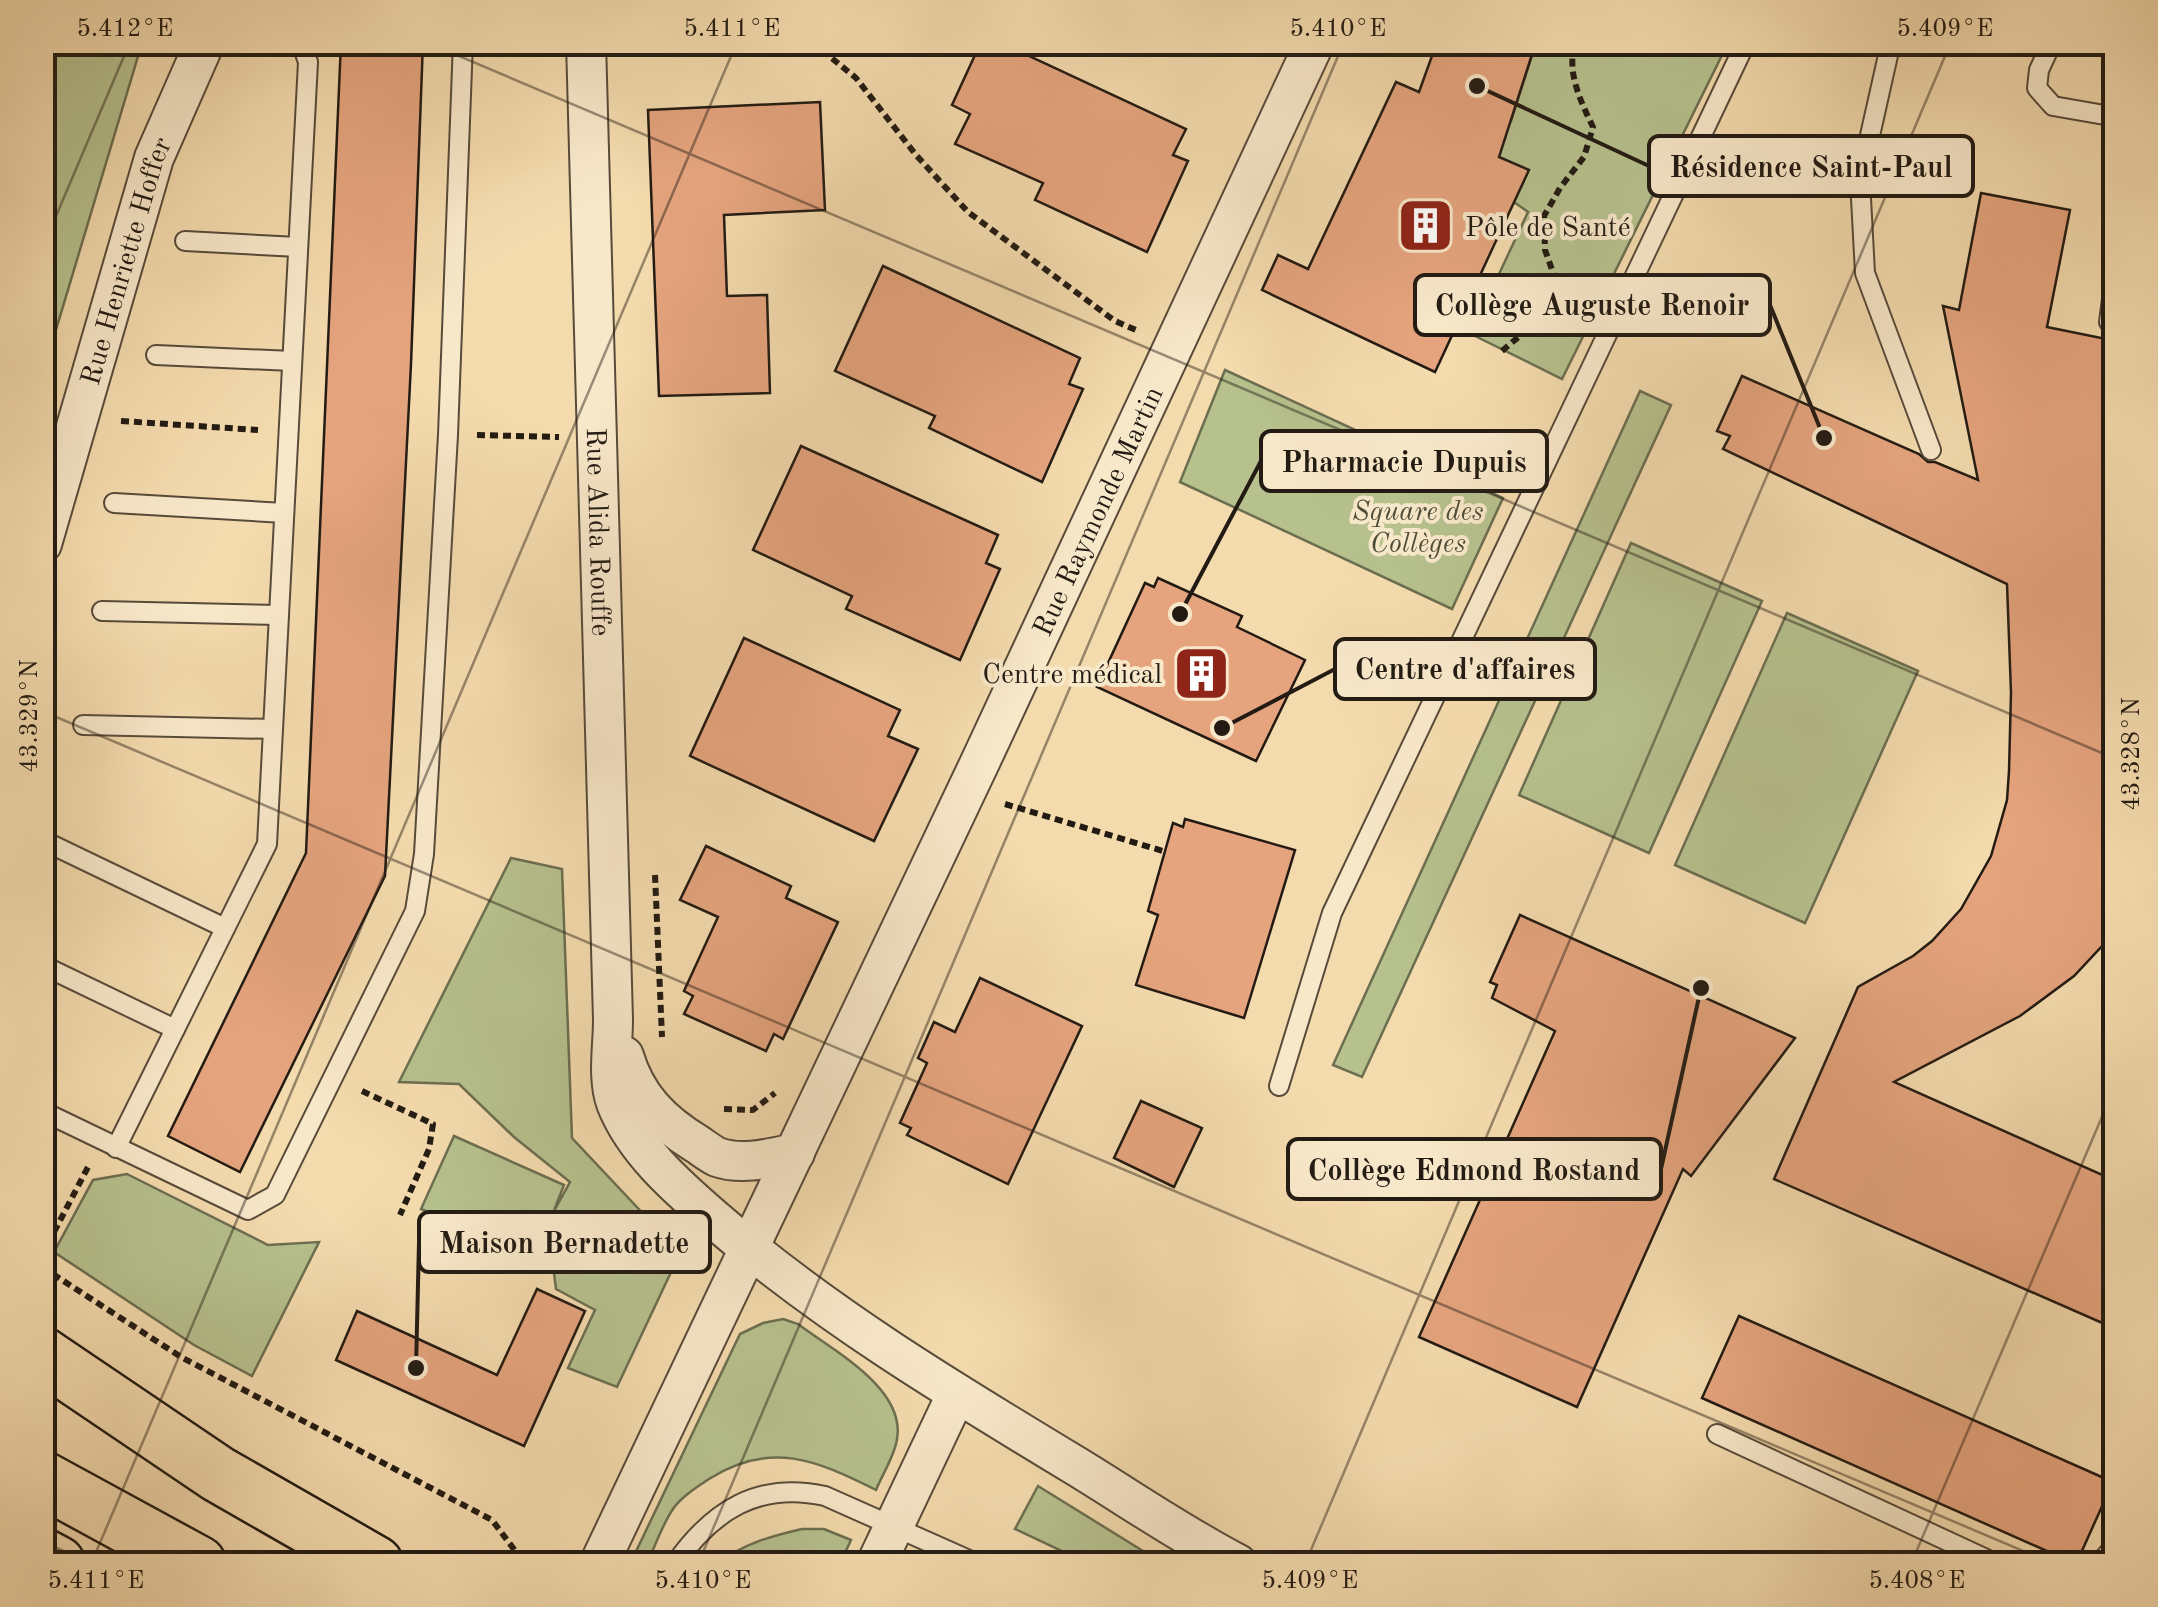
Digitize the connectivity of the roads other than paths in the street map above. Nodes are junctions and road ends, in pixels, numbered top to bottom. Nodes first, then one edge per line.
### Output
1 (205, 42) edge
2 (301, 42) edge
3 (463, 42) edge
4 (586, 42) edge
5 (1315, 42) edge
6 (1746, 42) edge
7 (1891, 42) edge
8 (2052, 42) edge
9 (2116, 118) edge
10 (185, 241) dead end
11 (298, 247) junction
12 (2116, 268) edge
13 (2109, 322) dead end
14 (156, 355) dead end
15 (292, 360) junction
16 (1931, 450) dead end
17 (114, 502) dead end
18 (284, 513) junction
19 (42, 544) edge
20 (102, 611) dead end
21 (279, 615) junction
22 (83, 724) dead end
23 (273, 729) junction
24 (42, 840) edge
25 (225, 928) junction
26 (42, 966) edge
27 (614, 1020) junction
28 (175, 1029) junction
29 (1280, 1086) dead end
30 (42, 1111) edge
31 (109, 1144) junction
32 (796, 1153) junction
33 (750, 1250) junction
34 (42, 1355) edge
35 (956, 1395) junction
36 (1717, 1434) dead end
37 (42, 1479) edge
38 (894, 1526) junction
39 (2116, 1544) edge
40 (42, 1556) edge
41 (57, 1564) edge
42 (198, 1564) edge
43 (375, 1564) edge
44 (599, 1564) edge
45 (675, 1564) edge
46 (876, 1564) edge
47 (978, 1564) edge
48 (1238, 1564) edge
49 (1997, 1564) edge
50 (2099, 1564) edge

1 - 19 street, Rue Henriette Hoffer
2 - 11 lane
3 - 31 lane
4 - 27 street, Rue Alida Rouffe
5 - 32 street, Rue Raymonde Martin
6 - 29 lane
7 - 16 lane
8 - 9 lane
10 - 11 lane
11 - 15 lane
12 - 13 lane
14 - 15 lane
15 - 18 lane
17 - 18 lane
18 - 21 lane
20 - 21 lane
21 - 23 lane
22 - 23 lane
23 - 25 lane
24 - 25 lane
25 - 28 lane
26 - 28 lane
27 - 32 street, Rue Alida Rouffe
27 - 33 street, Rue Alida Rouffe
28 - 31 lane
30 - 31 lane
32 - 33 street, Rue Raymonde Martin
33 - 35 street
33 - 44 street, Rue Raymonde Martin
34 - 43 highway
35 - 38 street
35 - 48 street
36 - 49 lane
37 - 42 highway
38 - 45 lane
38 - 46 street
38 - 47 lane
39 - 50 lane
40 - 41 highway

